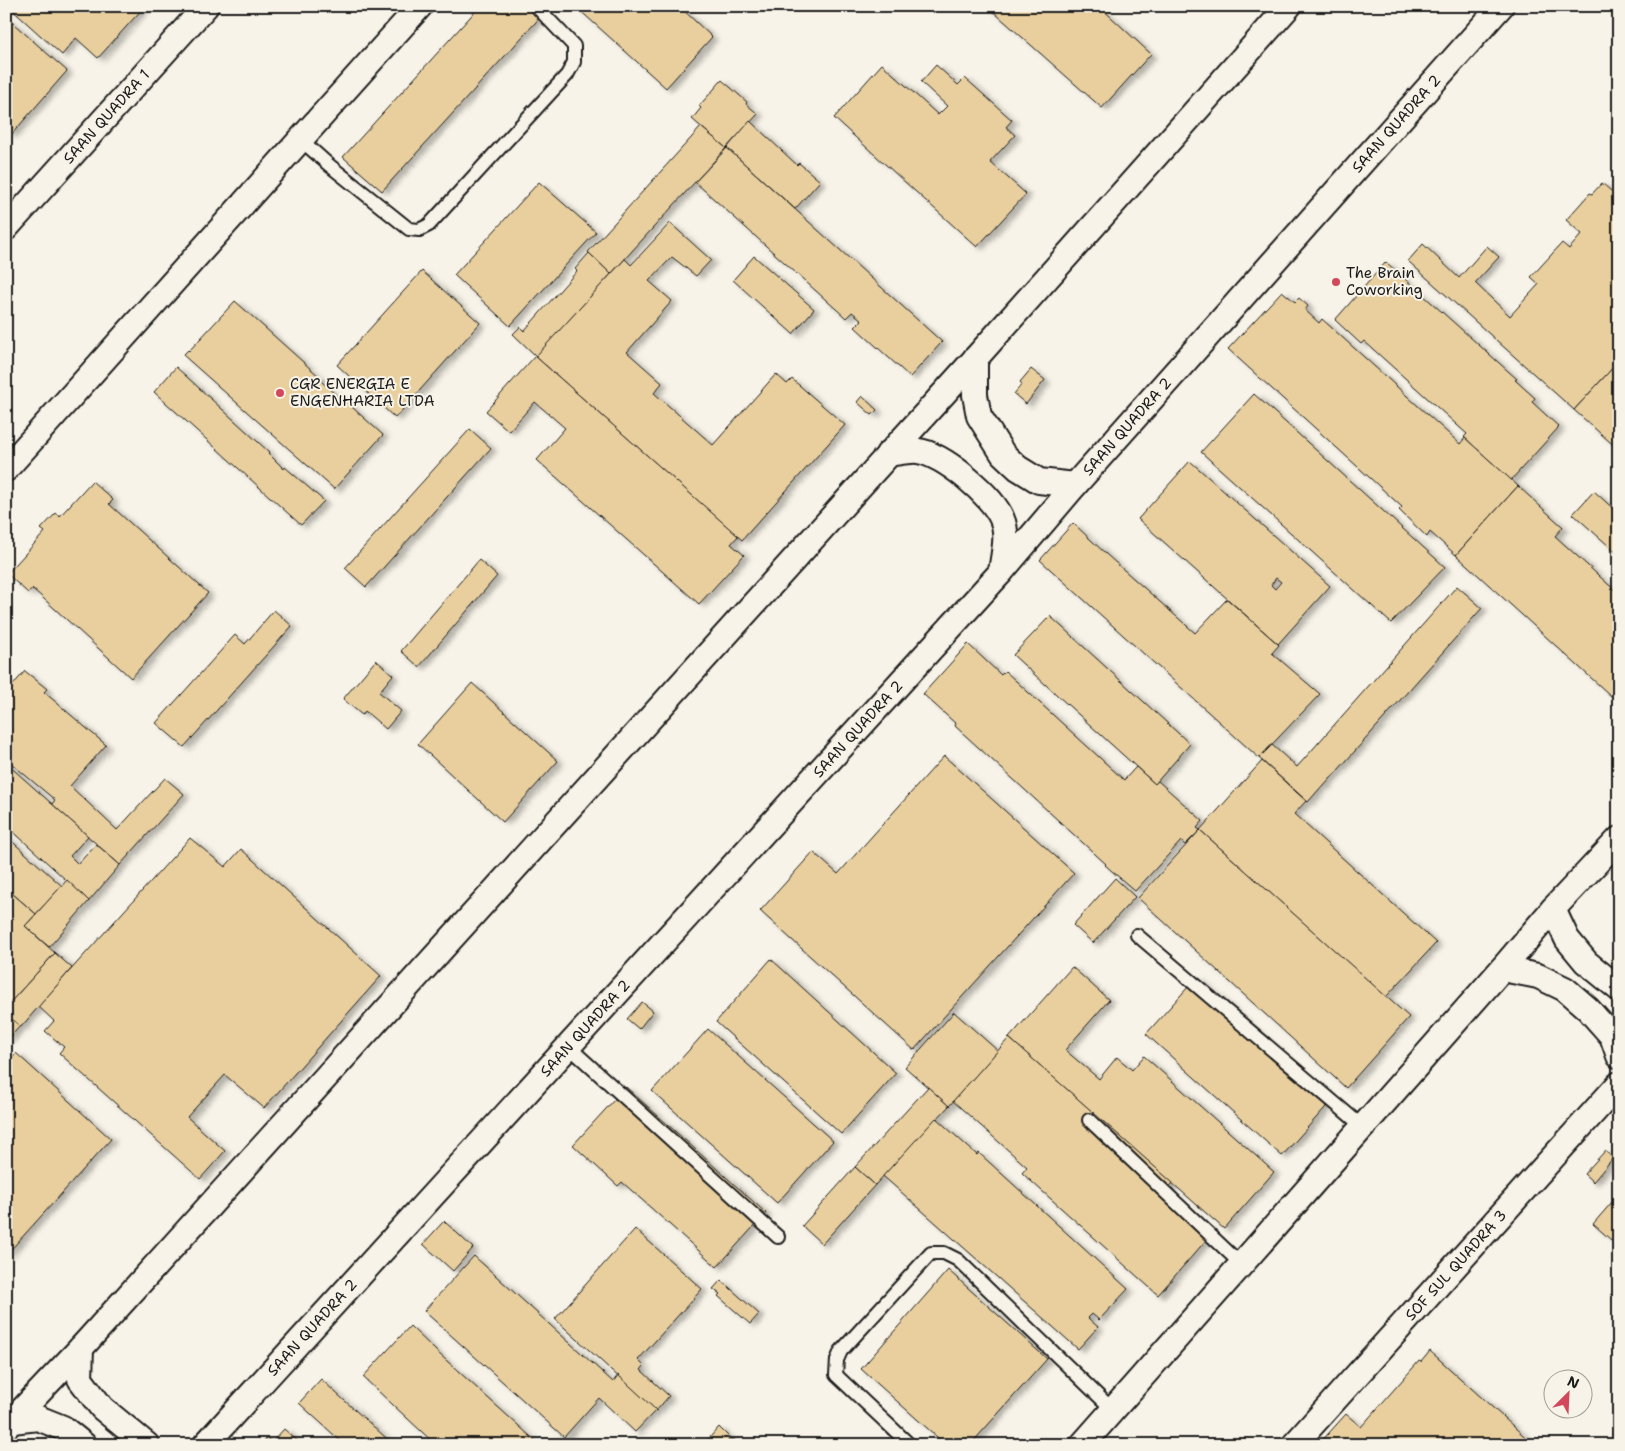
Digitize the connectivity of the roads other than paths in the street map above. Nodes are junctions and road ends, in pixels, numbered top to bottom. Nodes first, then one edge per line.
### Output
1 (206, 6) edge
2 (420, 6) edge
3 (536, 6) edge
4 (1289, 6) edge
5 (1501, 6) edge
6 (301, 140) junction
7 (6, 228) edge
8 (975, 359) junction
9 (888, 454) junction
10 (6, 469) edge
11 (1075, 485) junction
12 (1001, 572) junction
13 (1619, 839) edge
14 (1553, 909) junction
15 (1137, 935) dead end
16 (1502, 969) junction
17 (1619, 989) edge
18 (568, 1046) junction
19 (1619, 1056) edge
20 (1618, 1079) edge
21 (1089, 1120) dead end
22 (1363, 1127) junction
23 (778, 1237) dead end
24 (1242, 1265) junction
25 (80, 1348) junction
26 (1113, 1410) junction
27 (9, 1424) edge
28 (204, 1444) edge
29 (84, 1445) edge
30 (147, 1445) edge
31 (910, 1445) edge
32 (1082, 1445) edge
33 (1294, 1445) edge

1 - 7 street, SAAN QUADRA 1
2 - 6 street
3 - 6 lane
4 - 8 street
5 - 11 street, SAAN QUADRA 2
6 - 10 street
8 - 9 street
8 - 11 street
9 - 12 street
9 - 25 street
11 - 12 street, SAAN QUADRA 2
12 - 18 street, SAAN QUADRA 2
13 - 14 street
14 - 16 street
14 - 17 street
15 - 22 lane
16 - 19 street
16 - 22 street
18 - 23 lane
18 - 28 street, SAAN QUADRA 2
20 - 33 street, SOF SUL QUADRA 3
21 - 24 lane
22 - 24 street
24 - 26 street
25 - 27 street
25 - 30 street
26 - 31 lane
26 - 32 street
27 - 29 street

